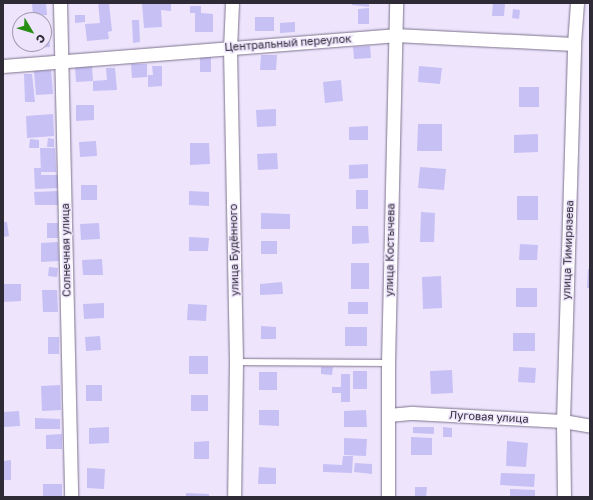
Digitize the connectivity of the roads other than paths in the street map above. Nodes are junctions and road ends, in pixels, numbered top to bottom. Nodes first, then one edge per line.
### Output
1 (60, 3) edge
2 (232, 3) edge
3 (396, 3) edge
4 (577, 3) edge
5 (395, 35) junction
6 (574, 44) junction
7 (230, 48) junction
8 (63, 61) junction
9 (3, 66) edge
10 (236, 362) junction
11 (388, 363) junction
12 (388, 415) junction
13 (563, 421) junction
14 (590, 426) edge
15 (71, 497) edge
16 (234, 497) edge
17 (388, 497) edge
18 (564, 497) edge

1 - 8 street, Солнечная улица
2 - 7 street, улица Будённого
3 - 5 street, улица Костычева
4 - 6 street, улица Тимирязева
5 - 6 street, Центральный переулок
5 - 7 street, Центральный переулок
5 - 11 street, улица Костычева
6 - 13 street, улица Тимирязева
7 - 8 street, Центральный переулок
7 - 10 street, улица Будённого
8 - 9 street, Центральный переулок
8 - 15 street, Солнечная улица
10 - 11 lane
10 - 16 street, улица Будённого
11 - 12 street, улица Костычева
12 - 13 street, Луговая улица
12 - 17 street, улица Костычева
13 - 14 street, Луговая улица
13 - 18 street, улица Тимирязева

